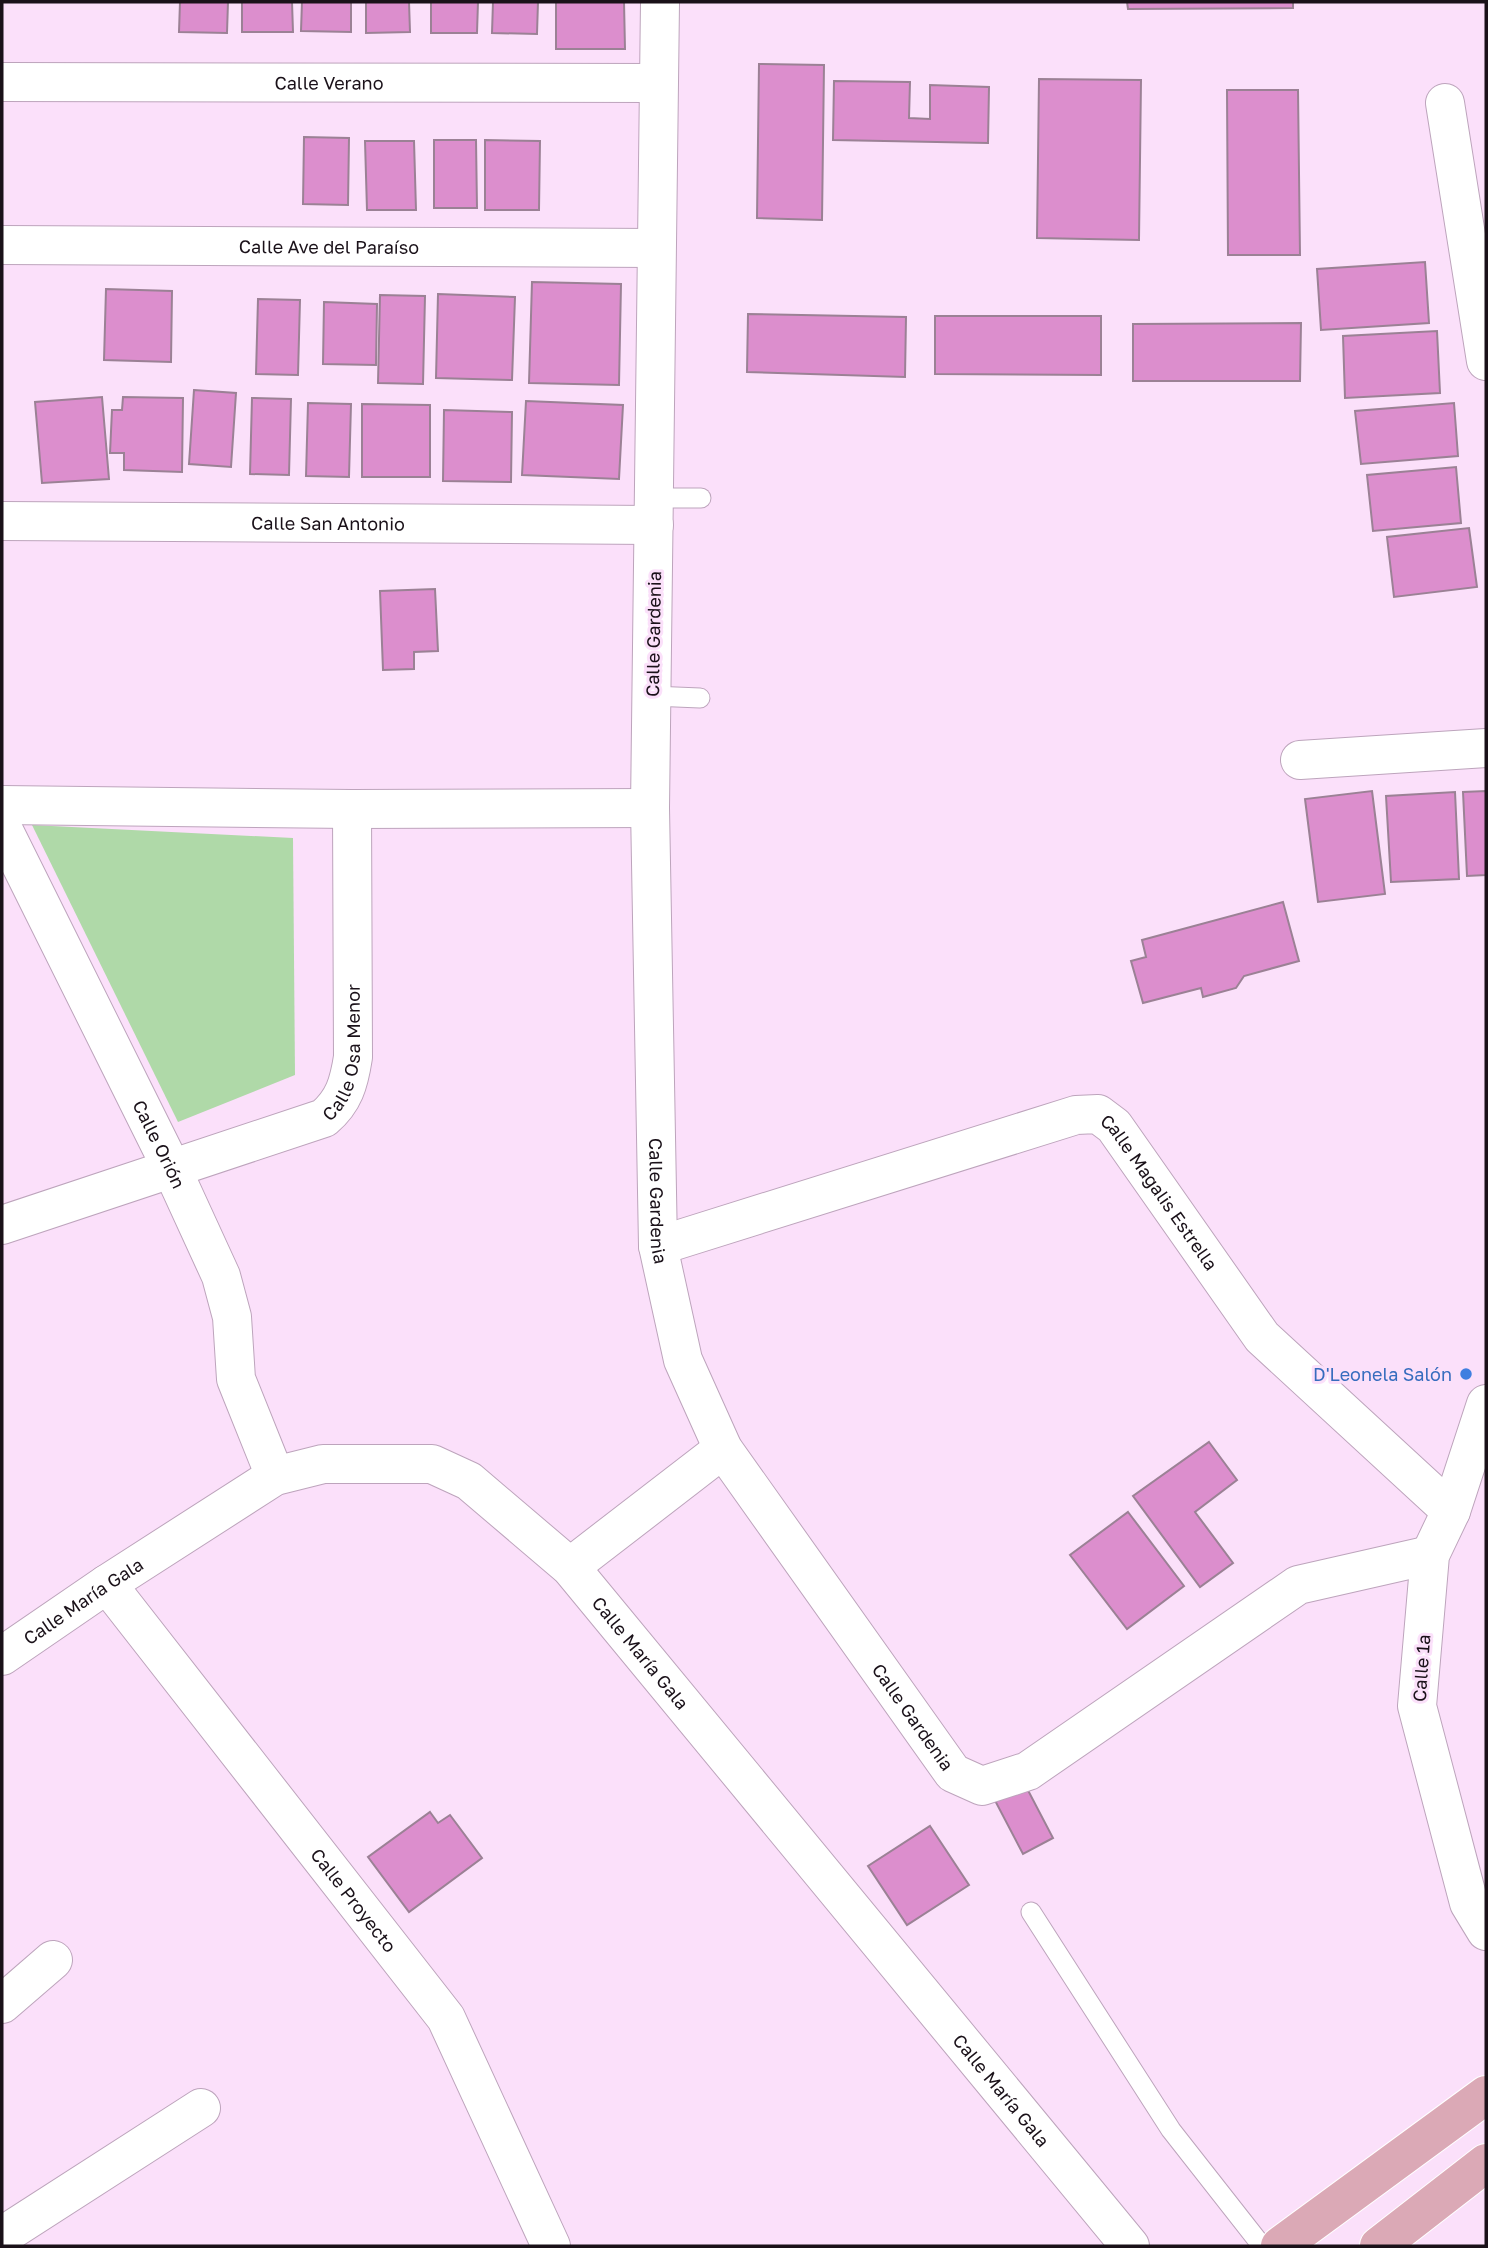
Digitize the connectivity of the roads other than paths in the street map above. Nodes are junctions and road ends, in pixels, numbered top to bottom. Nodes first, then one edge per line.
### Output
1 (660, 2) edge
2 (2, 82) edge
3 (658, 83) junction
4 (1445, 103) dead end
5 (2, 245) edge
6 (656, 248) junction
7 (1479, 282) edge
8 (1486, 360) edge
9 (701, 498) dead end
10 (654, 511) junction
11 (2, 521) edge
12 (652, 696) junction
13 (700, 698) dead end
14 (1486, 748) edge
15 (1300, 760) dead end
16 (2, 805) edge
17 (650, 808) junction
18 (352, 809) junction
19 (2, 827) edge
20 (171, 1167) junction
21 (2, 1225) edge
22 (658, 1246) junction
23 (1486, 1404) edge
24 (723, 1449) junction
25 (275, 1476) junction
26 (1451, 1511) junction
27 (1430, 1555) junction
28 (570, 1567) junction
29 (107, 1584) junction
30 (2, 1656) edge
31 (1031, 1912) dead end
32 (1486, 1931) edge
33 (53, 1959) dead end
34 (2, 2004) edge
35 (1486, 2095) edge
36 (201, 2108) dead end
37 (1486, 2163) edge
38 (2, 2236) edge
39 (551, 2246) edge
40 (1130, 2246) edge
41 (1262, 2246) edge
42 (1280, 2246) edge
43 (1379, 2246) edge

1 - 3 street, Calle Gardenia
2 - 3 street, Calle Verano
3 - 6 street, Calle Gardenia
4 - 7 street
5 - 6 street, Calle Ave del Paraíso
6 - 10 street, Calle Gardenia
7 - 8 street
9 - 10 lane
10 - 11 street, Calle San Antonio
10 - 12 street, Calle Gardenia
12 - 13 lane
12 - 17 street, Calle Gardenia
14 - 15 street
16 - 18 street
17 - 18 street
17 - 22 street, Calle Gardenia
18 - 20 street, Calle Osa Menor
19 - 20 street, Calle Orión
20 - 21 street, Calle Osa Menor
20 - 25 street, Calle Orión
22 - 24 street, Calle Gardenia
22 - 26 street, Calle Magalis Estrella
23 - 26 street, Calle 1a
24 - 27 street, Calle Gardenia
24 - 28 street
25 - 28 street, Calle María Gala
25 - 29 street, Calle María Gala
26 - 27 street, Calle 1a
27 - 32 street, Calle 1a
28 - 40 street, Calle María Gala
29 - 30 street, Calle María Gala
29 - 39 street, Calle Proyecto
31 - 41 lane
33 - 34 street
35 - 42 main road
36 - 38 street
37 - 43 main road

